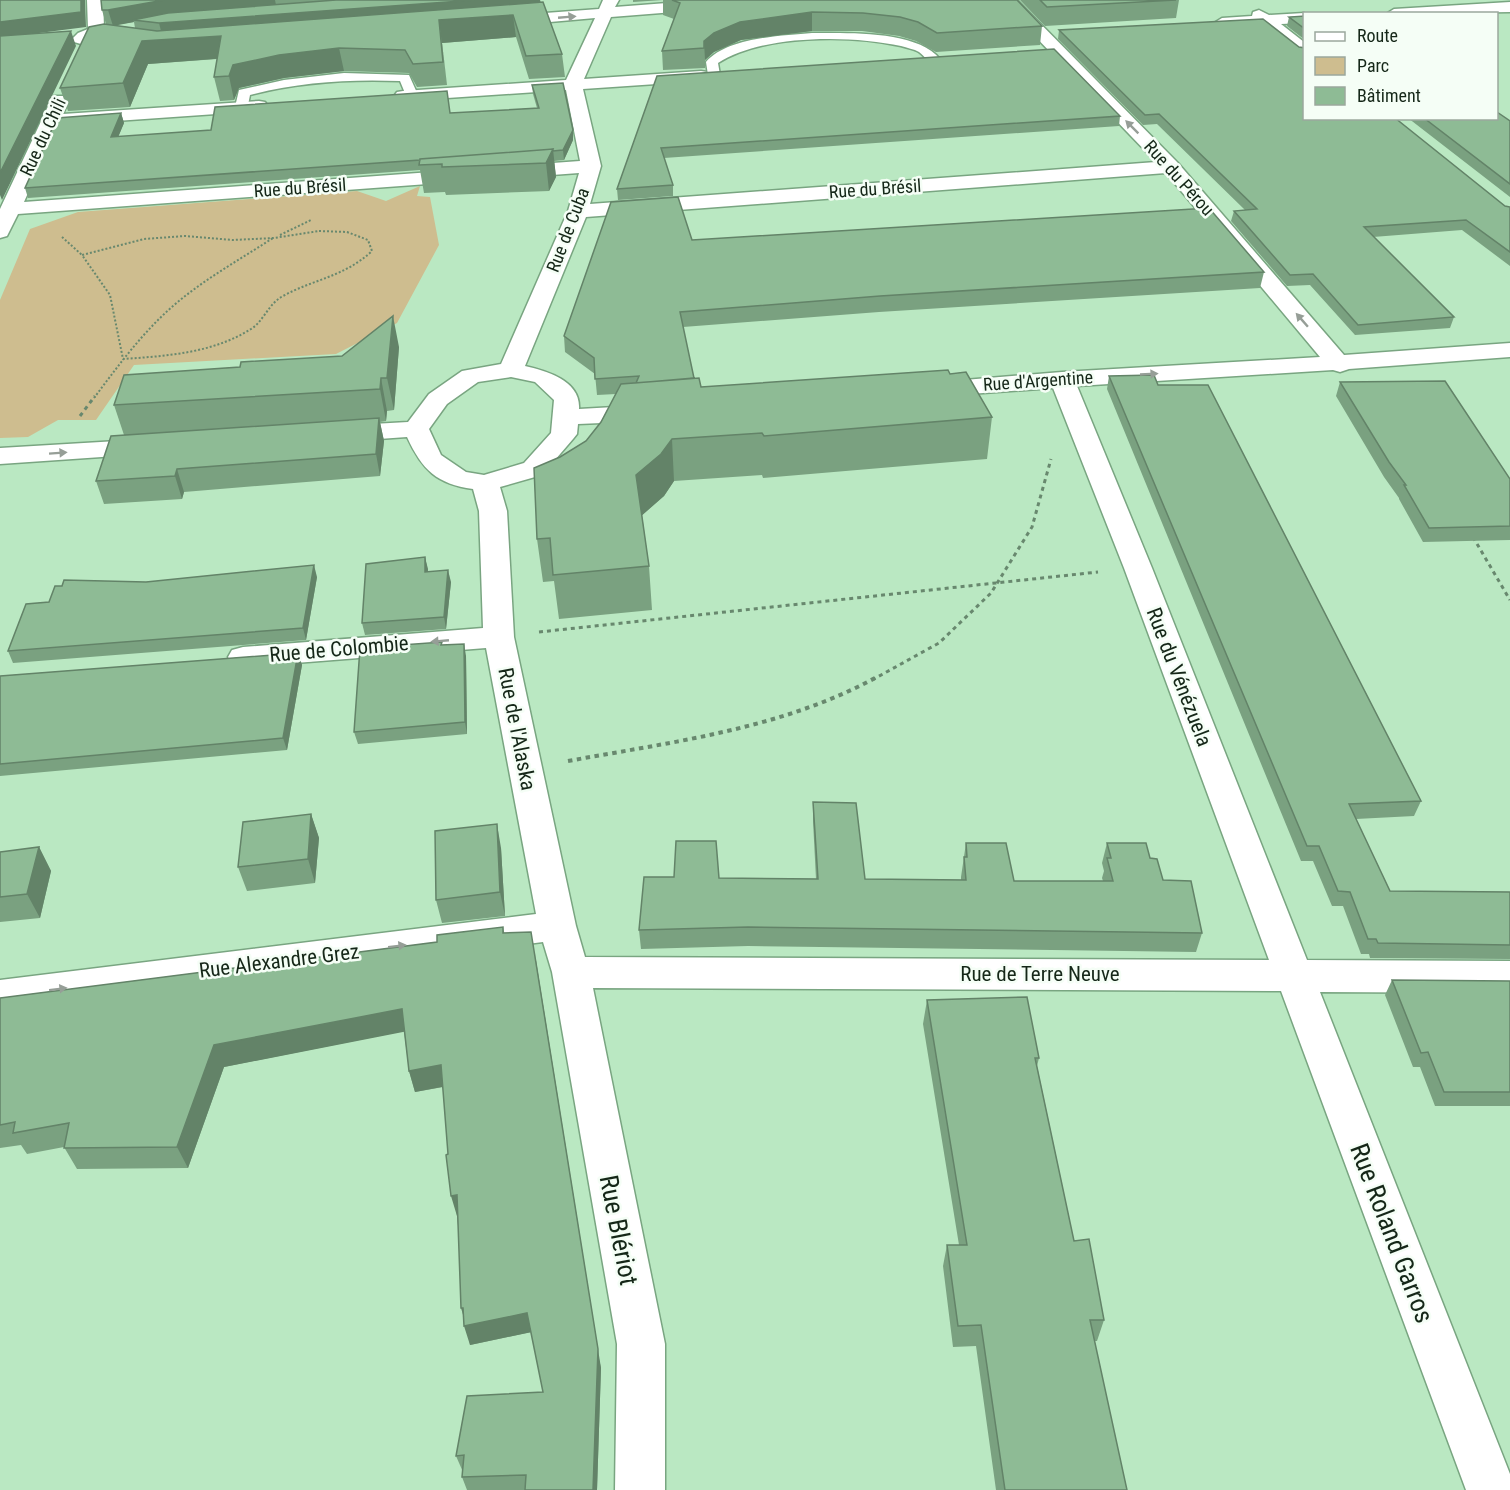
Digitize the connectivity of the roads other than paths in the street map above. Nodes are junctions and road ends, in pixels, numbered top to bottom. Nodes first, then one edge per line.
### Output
1 (95, 0) edge
2 (763, 0) edge
3 (1008, 0) edge
4 (609, 7) edge
5 (1249, 7) dead end
6 (1510, 7) edge
7 (1428, 12) edge
8 (1303, 18) edge
9 (1266, 21) junction
10 (490, 22) edge
11 (1208, 24) edge
12 (133, 30) edge
13 (1052, 38) junction
14 (91, 40) junction
15 (142, 43) edge
16 (1303, 49) edge
17 (1034, 52) edge
18 (956, 58) edge
19 (934, 59) junction
20 (899, 62) edge
21 (720, 74) joint
22 (573, 84) junction
23 (66, 88) edge
24 (412, 95) junction
25 (389, 97) edge
26 (276, 104) edge
27 (242, 107) junction
28 (51, 120) junction
29 (591, 166) junction
30 (1171, 167) junction
31 (10, 209) junction
32 (578, 211) junction
33 (0, 232) edge
34 (1510, 350) edge
35 (1340, 365) junction
36 (512, 370) junction
37 (1062, 379) junction
38 (909, 392) edge
39 (673, 411) edge
40 (567, 417) junction
41 (416, 429) junction
42 (310, 436) edge
43 (170, 445) edge
44 (0, 456) edge
45 (485, 483) junction
46 (499, 637) junction
47 (214, 659) edge
48 (558, 926) junction
49 (571, 972) junction
50 (1293, 975) junction
51 (1510, 977) edge
52 (0, 996) edge
53 (640, 1490) edge
54 (1491, 1490) edge

1 - 14 street
2 - 4 street
3 - 13 street, Rue du Pérou
10 -> 4 street
4 - 22 street
5 - 9 street
6 - 7 street
8 - 9 street
9 - 11 street
9 - 16 street
12 - 14 street
13 - 17 street
30 -> 13 street, Rue du Pérou
14 - 15 street
18 - 19 street
19 - 20 street
19 - 21 lane
21 - 22 street
22 - 24 street
22 - 29 street, Rue de Cuba
23 - 28 street, Rue du Chili
24 - 25 street
24 - 27 lane
26 - 27 street
27 - 28 street
28 - 31 street, Rue du Chili
29 - 31 street, Rue du Brésil
29 - 32 street, Rue de Cuba
30 - 32 street, Rue du Brésil
35 -> 30 street, Rue du Pérou
31 - 33 street, Rue du Chili
32 - 36 street, Rue de Cuba
34 - 35 street, Rue d'Argentine
37 -> 35 street, Rue d'Argentine
36 - 40 street
36 - 41 street
37 - 38 street, Rue d'Argentine
37 - 50 street, Rue du Vénézuela
39 - 40 street
40 - 45 street
41 - 42 street
41 - 45 street
44 -> 43 street
45 - 46 street, Rue de l'Alaska
46 -> 47 street, Rue de Colombie
46 - 48 street, Rue de l'Alaska
48 - 49 street, Rue de l'Alaska
52 -> 48 street, Rue Alexandre Grez
49 - 50 street, Rue de Terre Neuve
49 - 53 street, Rue Blériot
50 - 51 street, Rue de Terre Neuve
50 - 54 street, Rue Roland Garros

